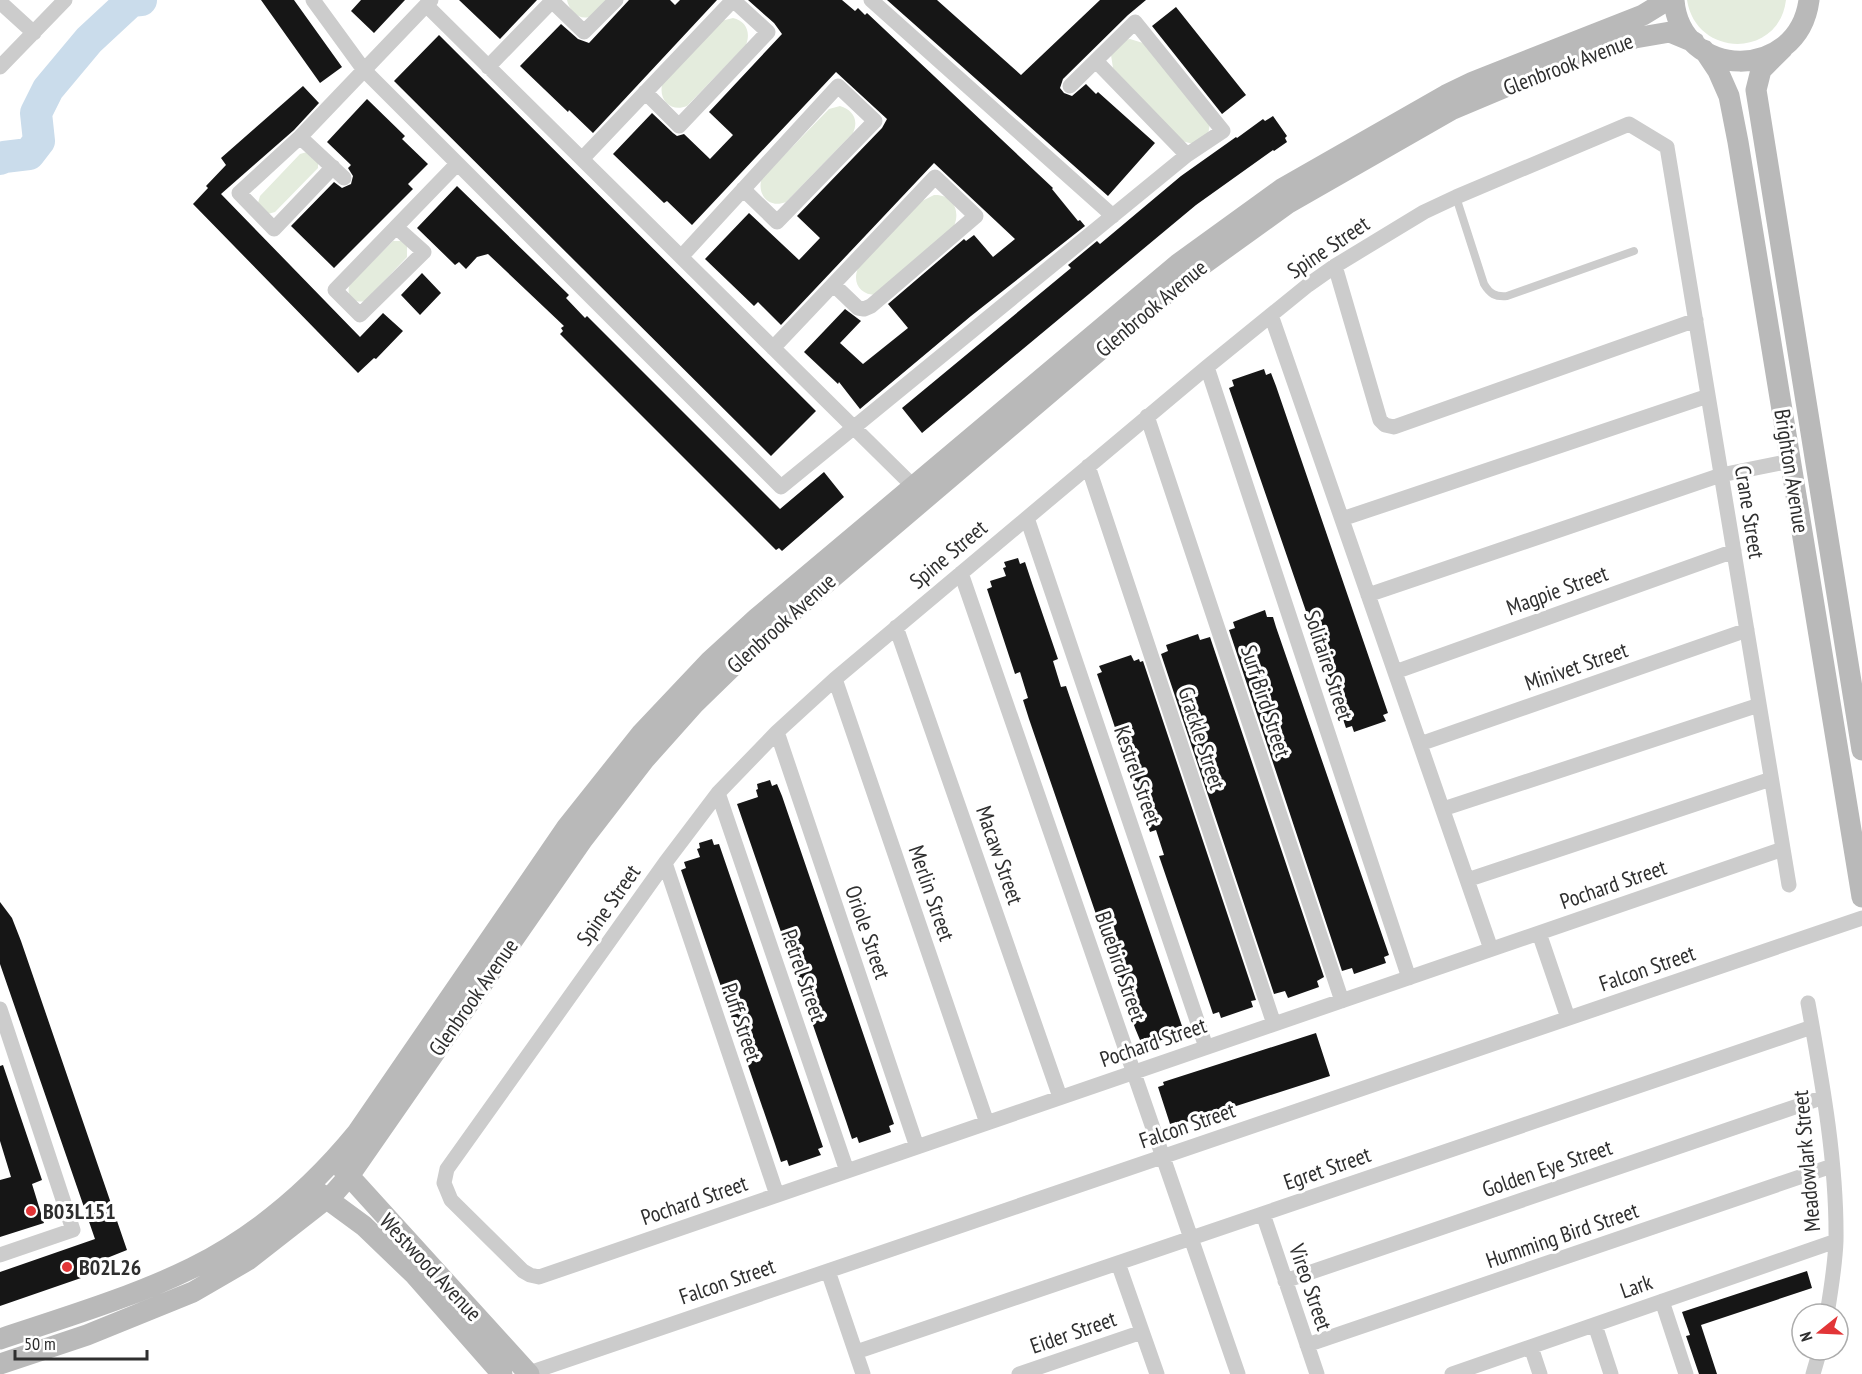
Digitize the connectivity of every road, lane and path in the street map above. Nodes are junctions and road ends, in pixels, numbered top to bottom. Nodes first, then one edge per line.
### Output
1 (66, 0) edge
2 (313, 0) edge
3 (552, 0) edge
4 (616, 0) edge
5 (871, 0) edge
6 (1665, 0) edge
7 (1674, 0) edge
8 (1809, 0) edge
9 (0, 2) edge
10 (429, 2) edge
11 (34, 33) junction
12 (1699, 46) junction
13 (1783, 48) junction
14 (1096, 61) junction
15 (0, 67) edge
16 (489, 67) junction
17 (364, 70) junction
18 (1071, 86) dead end
19 (645, 92) junction
20 (1629, 124) joint
21 (300, 137) junction
22 (1187, 155) junction
23 (582, 159) junction
24 (458, 164) junction
25 (743, 189) junction
26 (1456, 197) junction
27 (1113, 216) junction
28 (396, 227) junction
29 (1634, 251) dead end
30 (681, 257) junction
31 (1335, 266) junction
32 (834, 285) junction
33 (1271, 315) junction
34 (1696, 320) junction
35 (773, 348) junction
36 (1207, 366) junction
37 (1708, 396) junction
38 (1147, 416) junction
39 (853, 427) junction
40 (1791, 460) junction
41 (1088, 466) junction
42 (1721, 475) junction
43 (913, 486) junction
44 (1027, 518) junction
45 (1342, 519) junction
46 (1734, 551) junction
47 (961, 573) junction
48 (1368, 595) junction
49 (896, 627) junction
50 (1747, 630) junction
51 (1395, 672) junction
52 (835, 679) junction
53 (1759, 705) junction
54 (777, 732) junction
55 (1420, 744) junction
56 (1862, 750) edge
57 (1771, 779) junction
58 (718, 793) junction
59 (1443, 809) junction
60 (1783, 849) junction
61 (665, 863) junction
62 (1467, 879) junction
63 (1789, 885) dead end
64 (1862, 897) edge
65 (1862, 918) edge
66 (1539, 933) junction
67 (1491, 949) junction
68 (1409, 978) junction
69 (1342, 1000) junction
70 (1808, 1003) dead end
71 (0, 1009) edge
72 (1568, 1018) junction
73 (1274, 1024) junction
74 (1812, 1027) junction
75 (1206, 1047) junction
76 (1134, 1072) junction
77 (1060, 1097) junction
78 (1824, 1097) junction
79 (987, 1123) junction
80 (917, 1147) junction
81 (1163, 1156) junction
82 (334, 1160) junction
83 (1832, 1167) junction
84 (847, 1171) junction
85 (349, 1176) junction
86 (309, 1185) junction
87 (777, 1195) junction
88 (326, 1199) junction
89 (1263, 1214) junction
90 (1191, 1238) junction
91 (1836, 1241) junction
92 (0, 1255) edge
93 (1118, 1263) junction
94 (828, 1271) junction
95 (539, 1277) joint
96 (1286, 1281) junction
97 (1662, 1301) junction
98 (1829, 1302) edge
99 (1595, 1325) junction
100 (1142, 1332) junction
101 (0, 1339) edge
102 (1307, 1346) junction
103 (1531, 1347) junction
104 (856, 1352) junction
105 (0, 1364) edge
106 (1461, 1372) edge
107 (502, 1374) edge
108 (528, 1374) edge
109 (864, 1374) edge
110 (1019, 1374) edge
111 (1157, 1374) edge
112 (1238, 1374) edge
113 (1317, 1374) edge
114 (1540, 1374) edge
115 (1611, 1374) edge
116 (1686, 1374) edge

1 - 11 street
2 - 17 street
3 - 4 street
3 - 16 street
5 - 27 street
6 - 43 street, Glenbrook Avenue
7 - 12 street, Brighton Avenue
8 - 13 street, Brighton Avenue
9 - 11 street
10 - 16 street
10 - 17 street
11 - 15 street
12 - 13 street, Glenbrook Avenue
12 - 40 street, Brighton Avenue
12 - 85 street, Glenbrook Avenue
13 - 56 street, Brighton Avenue
14 - 18 street
14 - 22 street
14 - 22 street
16 - 23 street
17 - 21 street
17 - 24 street
19 - 19 street
19 - 23 street
20 - 26 street, Spine Street
20 - 34 street, Crane Street
21 - 21 street
22 - 27 street
23 - 30 street
24 - 28 street
24 - 39 street
25 - 25 street
25 - 30 street
26 - 29 lane
26 - 31 street, Spine Street
27 - 39 street
28 - 28 street
30 - 35 street
31 - 33 street, Spine Street
31 - 34 street
32 - 32 street
32 - 35 street
33 - 36 street, Spine Street
33 - 45 street
34 - 37 street, Crane Street
35 - 39 street
36 - 38 street, Spine Street
36 - 68 street, Solitaire Street
37 - 42 street, Crane Street
37 - 45 street
38 - 41 street, Spine Street
38 - 69 street, Surf Bird Street
39 - 43 street
40 - 42 street
40 - 64 street, Brighton Avenue
41 - 44 street, Spine Street
41 - 73 street, Grackle Street
42 - 46 street, Crane Street
42 - 48 street
43 - 82 street, Glenbrook Avenue
44 - 47 street, Spine Street
44 - 75 street, Kestrel Street
45 - 48 street
46 - 50 street, Crane Street
46 - 51 street, Magpie Street
47 - 49 street, Spine Street
47 - 76 street, Bluebird Street
48 - 51 street
49 - 52 street, Spine Street
49 - 77 street, Macaw Street
50 - 53 street, Crane Street
50 - 55 street, Minivet Street
51 - 55 street
52 - 54 street, Spine Street
52 - 79 street, Merlin Street
53 - 57 street, Crane Street
53 - 59 street
54 - 58 street, Spine Street
54 - 80 street, Oriole Street
55 - 59 street
57 - 60 street, Crane Street
57 - 62 street
58 - 61 street, Spine Street
58 - 84 street, Petrel Street
59 - 62 street
60 - 63 street, Crane Street
60 - 66 street, Pochard Street
61 - 87 street, Puff Street
61 - 95 street, Spine Street
62 - 67 street
65 - 72 street, Falcon Street
66 - 67 street, Pochard Street
66 - 72 street
67 - 68 street, Pochard Street
68 - 69 street, Pochard Street
69 - 73 street, Pochard Street
70 - 74 street, Meadowlark Street
71 - 92 street
72 - 81 street, Falcon Street
73 - 75 street, Pochard Street
74 - 78 street, Meadowlark Street
74 - 89 street, Egret Street
75 - 76 street, Pochard Street
76 - 77 street, Pochard Street
76 - 81 street, Bluebird Street
77 - 79 street, Pochard Street
78 - 83 street, Meadowlark Street
78 - 96 street, Golden Eye Street
79 - 80 street, Pochard Street
80 - 84 street, Pochard Street
81 - 90 street, Bluebird Street
81 - 94 street, Falcon Street
82 - 85 street, Westwood Avenue
82 - 86 street, Glenbrook Avenue
83 - 91 street, Meadowlark Street
83 - 102 street, Humming Bird Street
84 - 87 street, Pochard Street
85 - 88 street, Glenbrook Avenue
85 - 108 street, Westwood Avenue
86 - 88 street, Westwood Avenue
86 - 101 street, Glenbrook Avenue
87 - 95 street, Pochard Street
88 - 105 street, Glenbrook Avenue
88 - 107 street, Westwood Avenue
89 - 90 street, Egret Street
89 - 96 street, Vireo Street
90 - 93 street, Egret Street
90 - 112 street, Bluebird Street
91 - 97 street, Lark
91 - 98 street, Meadowlark Street
93 - 100 street
93 - 104 street, Egret Street
94 - 104 street
94 - 108 street, Falcon Street
96 - 102 street, Vireo Street
97 - 99 street, Lark
97 - 116 street
99 - 103 street, Lark
99 - 115 street
100 - 110 street, Eider Street
100 - 111 street
102 - 113 street, Vireo Street
103 - 106 street, Lark
103 - 114 street
104 - 109 street

